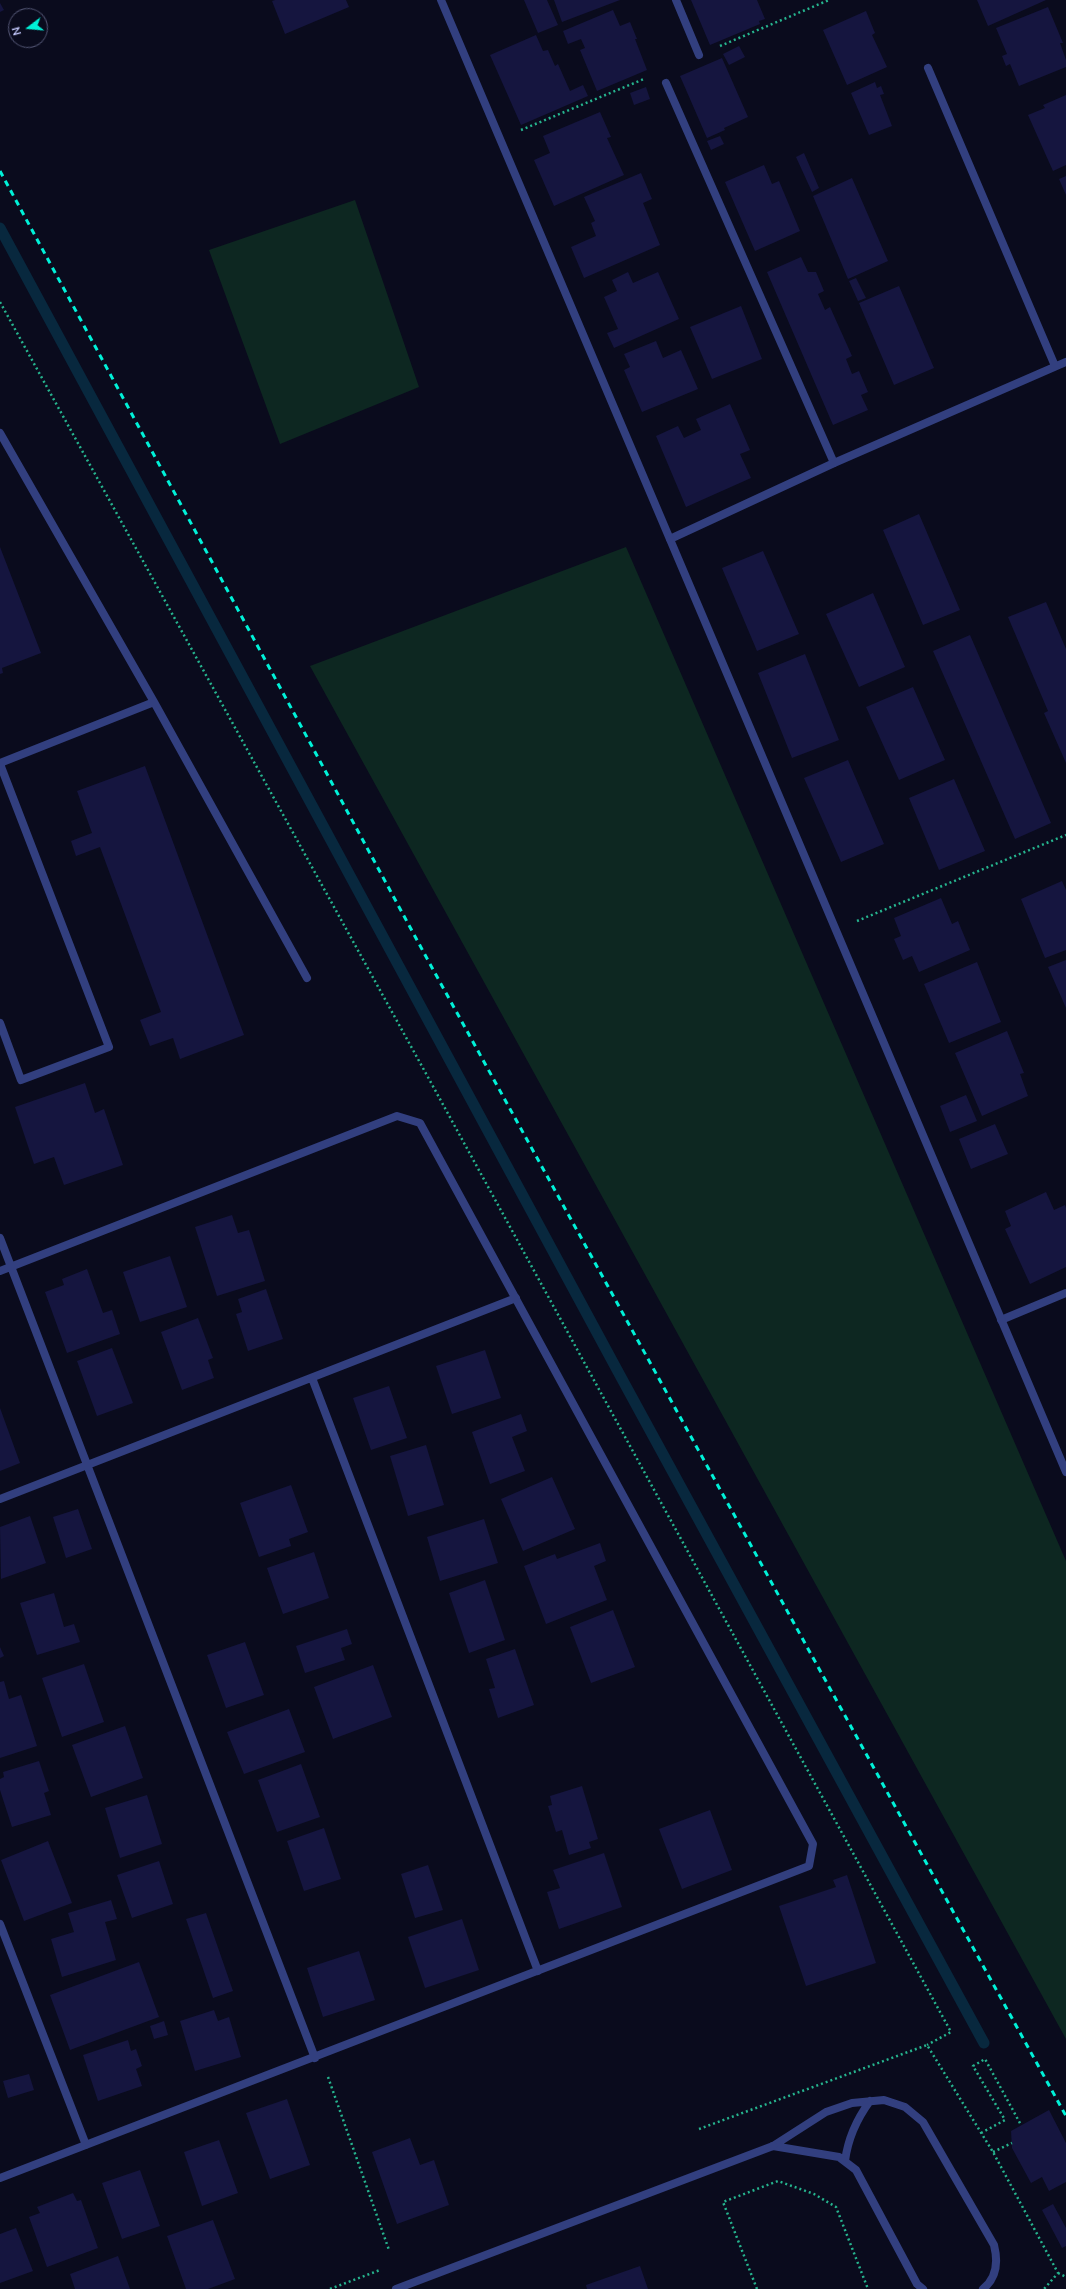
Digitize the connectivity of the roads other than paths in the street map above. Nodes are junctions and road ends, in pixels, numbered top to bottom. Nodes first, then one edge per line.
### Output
1 (441, 0) edge
2 (676, 0) edge
3 (699, 55) dead end
4 (928, 68) dead end
5 (666, 83) dead end
6 (1066, 362) edge
7 (1055, 366) junction
8 (0, 433) edge
9 (834, 463) junction
10 (670, 539) junction
11 (154, 702) junction
12 (0, 763) edge
13 (307, 978) dead end
14 (0, 1023) edge
15 (0, 1238) edge
16 (11, 1267) junction
17 (0, 1271) edge
18 (1066, 1293) edge
19 (516, 1298) junction
20 (1001, 1320) junction
21 (312, 1378) junction
22 (86, 1465) junction
23 (1066, 1472) edge
24 (0, 1499) edge
25 (0, 1924) edge
26 (538, 1971) junction
27 (317, 2056) junction
28 (870, 2101) junction
29 (86, 2145) junction
30 (773, 2146) junction
31 (846, 2161) junction
32 (0, 2178) edge
33 (396, 2289) edge
34 (924, 2289) edge
35 (983, 2289) edge

1 - 10 street
2 - 3 street
4 - 7 street
5 - 9 street
6 - 7 street
7 - 9 street
8 - 11 street
9 - 10 street
10 - 20 street
11 - 12 street
11 - 13 street
12 - 14 street
15 - 16 street
16 - 17 street
16 - 19 street
16 - 22 street
18 - 20 street
19 - 21 street
19 - 26 street
20 - 23 street
21 - 22 street
21 - 26 street
22 - 24 street
22 - 27 street
25 - 29 street
26 - 27 street
27 - 29 street
28 - 30 street
28 - 31 street
28 - 35 street
29 - 32 street
30 - 31 street
30 - 33 street
31 - 34 street

